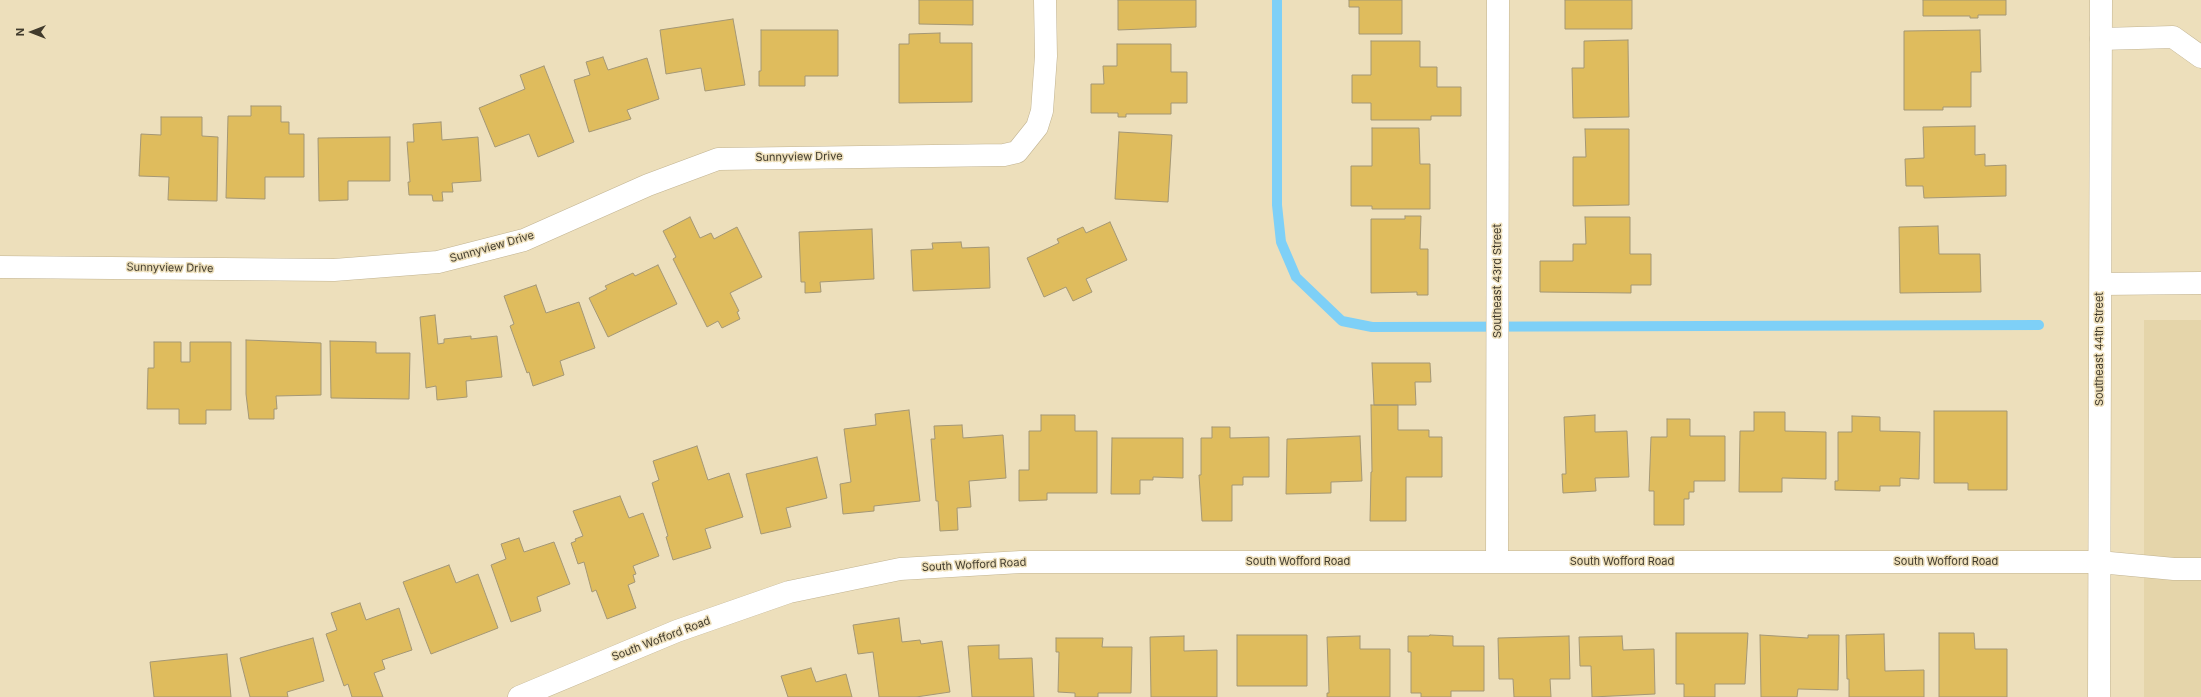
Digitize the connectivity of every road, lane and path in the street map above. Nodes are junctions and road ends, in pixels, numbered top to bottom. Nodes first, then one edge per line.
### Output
1 (1045, 0) edge
2 (1498, 0) edge
3 (2101, 0) edge
4 (2100, 39) junction
5 (2201, 57) edge
6 (0, 267) edge
7 (2201, 283) edge
8 (2100, 284) junction
9 (1498, 562) junction
10 (2100, 562) junction
11 (2201, 569) edge
12 (518, 697) edge
13 (2099, 697) edge

1 - 6 street, Sunnyview Drive
2 - 9 street, Southeast 43rd Street
3 - 4 street, Southeast 44th Street
4 - 5 street
4 - 8 street, Southeast 44th Street
7 - 8 street
8 - 10 street, Southeast 44th Street
9 - 10 street, South Wofford Road
9 - 12 street, South Wofford Road
10 - 11 street, South Wofford Road
10 - 13 street, Southeast 44th Street

